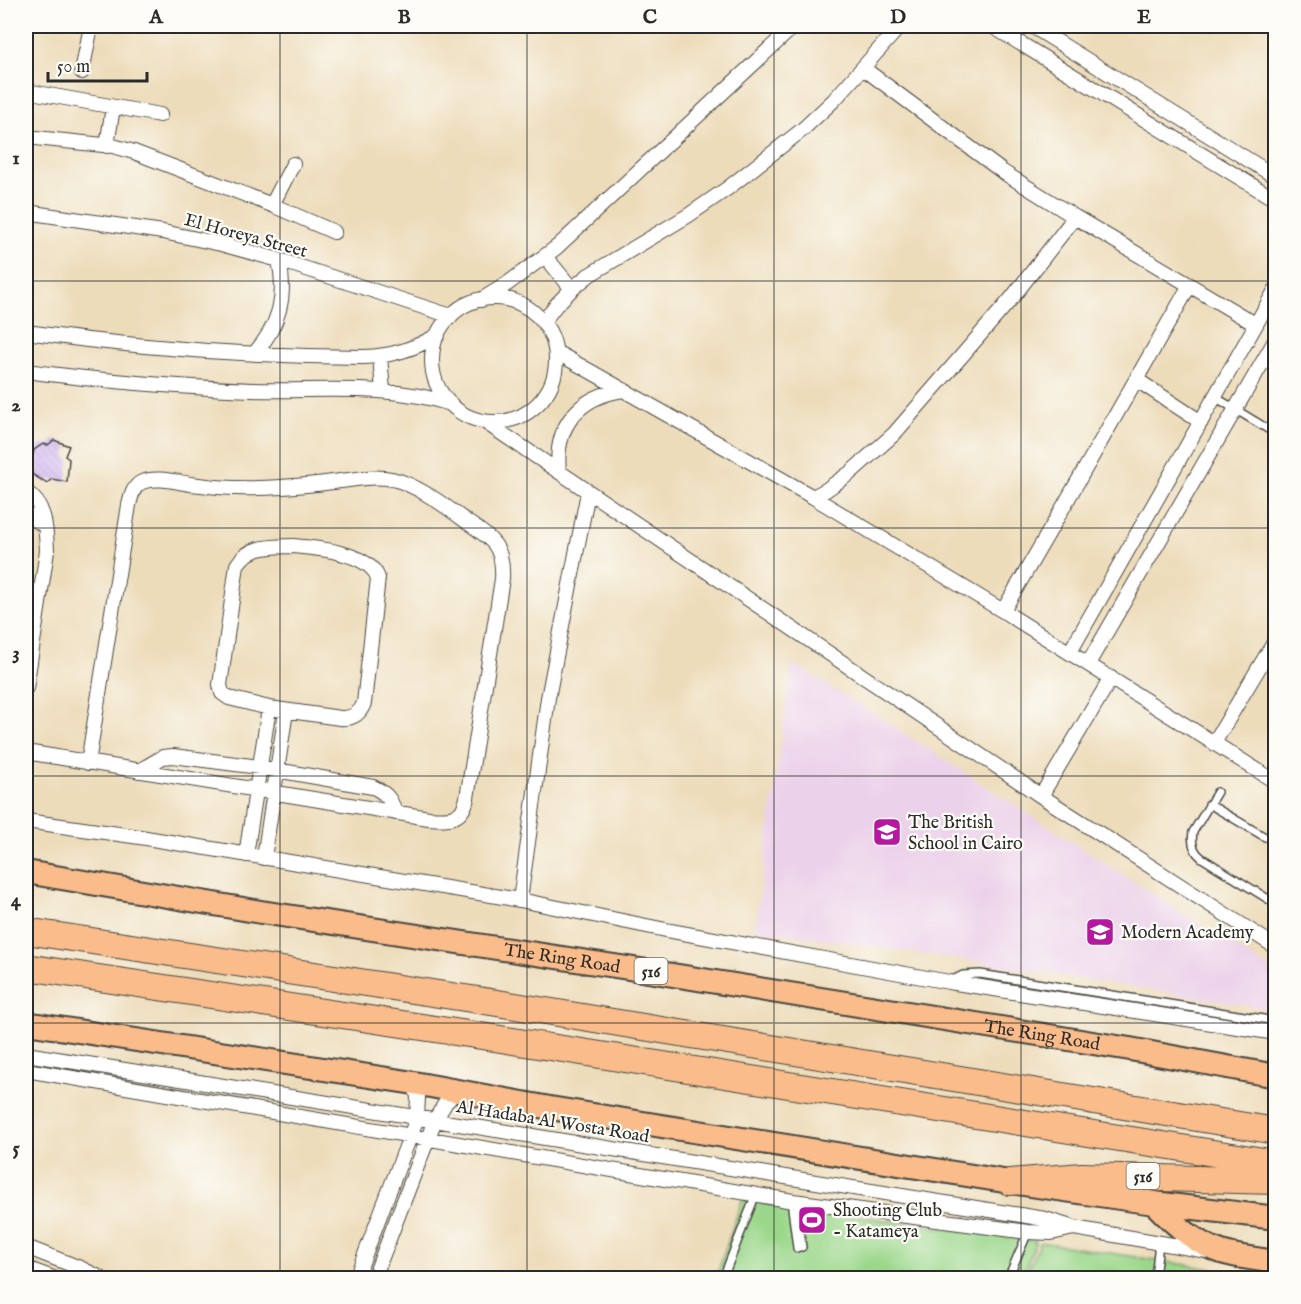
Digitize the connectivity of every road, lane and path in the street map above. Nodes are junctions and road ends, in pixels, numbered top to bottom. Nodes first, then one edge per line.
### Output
1 (91, 26) edge
2 (794, 26) edge
3 (900, 26) edge
4 (992, 26) edge
5 (1032, 26) edge
6 (863, 68) junction
7 (82, 72) dead end
8 (26, 90) edge
9 (113, 107) junction
10 (160, 116) dead end
11 (26, 137) edge
12 (106, 146) junction
13 (293, 164) dead end
14 (1275, 177) edge
15 (1275, 200) edge
16 (272, 205) junction
17 (26, 212) edge
18 (1075, 217) junction
19 (334, 232) dead end
20 (545, 256) junction
21 (279, 260) junction
22 (1190, 285) junction
23 (572, 289) junction
24 (1275, 289) edge
25 (481, 300) junction
26 (451, 316) junction
27 (543, 322) junction
28 (1255, 324) junction
29 (26, 332) edge
30 (438, 335) junction
31 (1275, 339) edge
32 (556, 352) junction
33 (254, 354) junction
34 (380, 357) junction
35 (26, 371) edge
36 (1137, 380) junction
37 (383, 390) junction
38 (624, 390) junction
39 (1215, 397) junction
40 (451, 404) junction
41 (1235, 409) junction
42 (485, 422) junction
43 (1201, 422) junction
44 (1275, 434) edge
45 (559, 471) junction
46 (26, 492) edge
47 (588, 492) junction
48 (813, 497) junction
49 (26, 514) edge
50 (45, 526) junction
51 (1003, 611) junction
52 (1275, 639) edge
53 (1070, 652) junction
54 (1088, 664) junction
55 (1111, 678) junction
56 (26, 688) edge
57 (269, 708) junction
58 (286, 711) junction
59 (1214, 743) junction
60 (26, 752) edge
61 (88, 763) junction
62 (259, 767) junction
63 (277, 770) junction
64 (139, 771) junction
65 (1275, 782) edge
66 (256, 789) junction
67 (274, 792) junction
68 (1217, 792) dead end
69 (1041, 796) junction
70 (1209, 804) junction
71 (396, 813) junction
72 (26, 821) edge
73 (1265, 837) dead end
74 (246, 855) junction
75 (264, 858) junction
76 (26, 872) edge
77 (520, 900) junction
78 (1275, 904) edge
79 (26, 931) edge
80 (1275, 947) edge
81 (26, 966) edge
82 (1126, 1003) junction
83 (1275, 1021) edge
84 (26, 1023) edge
85 (1275, 1033) edge
86 (26, 1054) edge
87 (26, 1070) edge
88 (1275, 1076) edge
89 (414, 1083) junction
90 (457, 1091) junction
91 (417, 1118) junction
92 (435, 1120) junction
93 (1275, 1131) edge
94 (411, 1136) junction
95 (428, 1138) junction
96 (1275, 1163) edge
97 (798, 1179) junction
98 (1275, 1181) edge
99 (1010, 1182) junction
100 (756, 1194) junction
101 (793, 1201) junction
102 (1154, 1203) junction
103 (1275, 1218) edge
104 (1074, 1228) junction
105 (1028, 1232) junction
106 (1159, 1243) junction
107 (26, 1247) edge
108 (800, 1247) dead end
109 (1231, 1255) junction
110 (1275, 1262) edge
111 (26, 1268) edge
112 (1156, 1277) edge
113 (53, 1278) edge
114 (101, 1278) edge
115 (356, 1278) edge
116 (374, 1278) edge
117 (723, 1278) edge
118 (1008, 1278) edge

1 - 7 street
2 - 20 street
3 - 6 street
4 - 15 street
5 - 14 street
6 - 18 street
6 - 23 street
8 - 9 street
9 - 10 street
9 - 12 street
11 - 12 street
12 - 16 street
13 - 16 street
16 - 19 street
17 - 21 street, El Horeya Street
18 - 22 street
18 - 48 street
20 - 23 street
20 - 25 street
21 - 26 street, El Horeya Street
21 - 33 street
22 - 28 street
22 - 36 street
23 - 27 street
24 - 28 street
25 - 26 street
25 - 27 street
26 - 30 street
27 - 32 street
28 - 39 street
29 - 33 street
30 - 34 street
30 - 40 street
31 - 41 street
32 - 38 street
32 - 42 street
33 - 34 street
34 - 37 street
35 - 37 street
36 - 43 street
36 - 51 street
37 - 40 street
38 - 45 street
38 - 48 street
39 - 41 lane
39 - 43 street
40 - 42 street
41 - 44 lane
41 - 54 street
42 - 45 street
43 - 53 street
45 - 47 street
46 - 50 street
47 - 69 street
47 - 77 street
48 - 51 street
49 - 50 street
50 - 56 street
51 - 53 street
52 - 59 street
53 - 54 street
54 - 55 street
55 - 59 street
55 - 69 street
57 - 58 street
57 - 58 street
57 - 62 street
58 - 63 street
59 - 65 street
60 - 61 street
61 - 64 street
61 - 71 street
62 - 63 street
62 - 64 street
62 - 66 street
63 - 67 street
63 - 71 street
64 - 66 street
66 - 67 street
66 - 74 street
67 - 71 street
67 - 75 street
68 - 70 lane
69 - 80 street
70 - 73 lane
70 - 78 lane
72 - 74 street
74 - 75 street
75 - 77 street
76 - 88 highway, The Ring Road / 516
77 - 82 street
79 - 93 highway
81 - 96 highway, 516
82 - 83 lane
82 - 85 street
84 - 89 highway, 516
86 - 91 street, Al Hadaba Al Wosta Road
87 - 94 street, Al Hadaba Al Wosta Road
89 - 90 highway, 516
89 - 91 street
90 - 92 street
90 - 99 highway, 516
91 - 92 street, Al Hadaba Al Wosta Road
91 - 94 street
92 - 95 street
92 - 97 street, Al Hadaba Al Wosta Road
94 - 95 street, Al Hadaba Al Wosta Road
94 - 115 street
95 - 100 street, Al Hadaba Al Wosta Road
95 - 116 street
97 - 101 street
97 - 104 street, Al Hadaba Al Wosta Road
98 - 99 highway, 516
99 - 102 highway, 516
100 - 101 street, Al Hadaba Al Wosta Road
100 - 117 lane
101 - 105 street, Al Hadaba Al Wosta Road
101 - 108 lane
102 - 103 highway, 516
102 - 109 highway
104 - 105 street, Al Hadaba Al Wosta Road
104 - 106 street, Al Hadaba Al Wosta Road
105 - 118 lane
106 - 109 street, Al Hadaba Al Wosta Road
106 - 112 lane
107 - 114 street
109 - 110 highway
111 - 113 street

